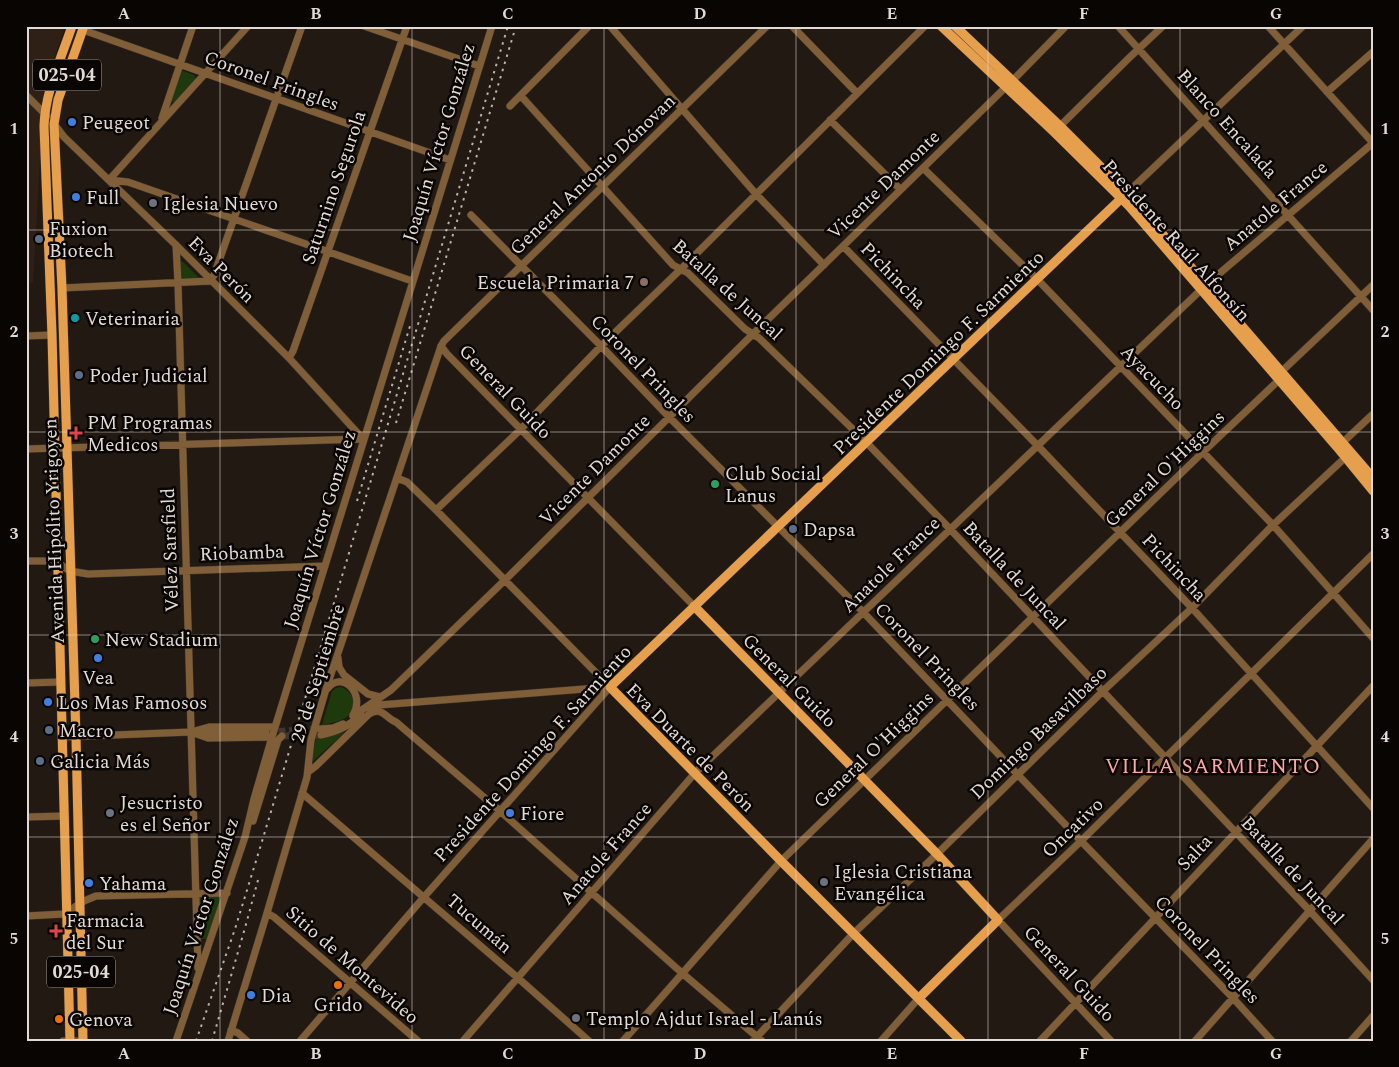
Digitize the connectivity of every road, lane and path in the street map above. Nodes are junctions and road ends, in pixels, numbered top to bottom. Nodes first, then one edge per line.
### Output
1 (72, 26) edge
2 (193, 26) edge
3 (248, 26) edge
4 (302, 26) edge
5 (364, 26) edge
6 (407, 26) edge
7 (492, 26) edge
8 (589, 26) edge
9 (610, 26) edge
10 (767, 26) edge
11 (792, 26) edge
12 (925, 26) edge
13 (941, 26) edge
14 (955, 26) edge
15 (1066, 26) edge
16 (1118, 26) edge
17 (1163, 26) edge
18 (1268, 26) edge
19 (1303, 26) edge
20 (84, 28) edge
21 (402, 40) junction
22 (1284, 44) junction
23 (1138, 49) junction
24 (1373, 52) edge
25 (180, 65) junction
26 (479, 66) junction
27 (205, 74) junction
28 (1009, 84) junction
29 (1327, 92) junction
30 (857, 93) junction
31 (26, 95) edge
32 (521, 96) junction
33 (276, 99) junction
34 (510, 106) dead end
35 (682, 108) junction
36 (44, 113) junction
37 (830, 120) junction
38 (1204, 120) junction
39 (161, 121) junction
40 (54, 124) junction
41 (1057, 129) junction
42 (369, 132) junction
43 (1373, 143) edge
44 (450, 160) junction
45 (923, 168) junction
46 (109, 180) junction
47 (603, 186) junction
48 (900, 190) junction
49 (756, 194) junction
50 (1124, 196) junction
51 (471, 215) dead end
52 (1288, 215) junction
53 (234, 218) junction
54 (176, 245) junction
55 (843, 246) junction
56 (328, 252) junction
57 (824, 265) junction
58 (521, 266) junction
59 (681, 268) junction
60 (1037, 279) junction
61 (210, 281) junction
62 (412, 281) junction
63 (178, 283) junction
64 (1373, 285) edge
65 (1204, 287) junction
66 (62, 288) junction
67 (1361, 296) junction
68 (1373, 310) edge
69 (753, 334) junction
70 (26, 336) edge
71 (52, 336) junction
72 (441, 346) junction
73 (601, 346) junction
74 (289, 358) junction
75 (952, 359) junction
76 (1121, 367) junction
77 (1280, 376) junction
78 (1373, 414) edge
79 (669, 417) junction
80 (520, 430) junction
81 (363, 440) junction
82 (866, 442) junction
83 (183, 445) junction
84 (1340, 445) junction
85 (1038, 446) junction
86 (54, 448) junction
87 (66, 448) junction
88 (26, 449) edge
89 (1203, 452) junction
90 (1348, 455) junction
91 (397, 478) junction
92 (1373, 478) edge
93 (1373, 491) edge
94 (588, 499) junction
95 (436, 510) junction
96 (1273, 525) junction
97 (777, 526) junction
98 (950, 529) junction
99 (1120, 533) junction
100 (1373, 554) edge
101 (26, 561) edge
102 (58, 563) junction
103 (325, 566) junction
104 (186, 570) junction
105 (70, 571) junction
106 (505, 580) junction
107 (1333, 594) junction
108 (694, 606) junction
109 (1192, 608) junction
110 (863, 612) junction
111 (1033, 617) junction
112 (1373, 638) edge
113 (338, 654) junction
114 (1251, 674) junction
115 (26, 682) edge
116 (61, 682) junction
117 (1373, 686) edge
118 (610, 687) junction
119 (326, 689) junction
120 (390, 690) junction
121 (1103, 691) junction
122 (780, 692) junction
123 (948, 700) junction
124 (378, 704) junction
125 (398, 704) junction
126 (353, 716) junction
127 (275, 726) junction
128 (191, 732) junction
129 (269, 735) junction
130 (282, 736) dead end
131 (76, 737) junction
132 (63, 738) junction
133 (1316, 745) junction
134 (1165, 758) junction
135 (308, 772) junction
136 (695, 773) junction
137 (1018, 774) junction
138 (864, 780) junction
139 (302, 793) junction
140 (1373, 808) edge
141 (500, 811) junction
142 (64, 816) junction
143 (26, 817) edge
144 (1235, 831) junction
145 (245, 837) junction
146 (1373, 838) edge
147 (1081, 841) junction
148 (937, 854) junction
149 (781, 861) junction
150 (227, 893) junction
151 (592, 893) junction
152 (196, 894) junction
153 (424, 897) junction
154 (79, 904) junction
155 (1310, 910) junction
156 (67, 911) junction
157 (267, 913) junction
158 (26, 916) edge
159 (1155, 917) junction
160 (998, 920) junction
161 (853, 934) junction
162 (682, 973) junction
163 (198, 974) junction
164 (518, 978) junction
165 (1373, 980) edge
166 (350, 982) junction
167 (919, 998) junction
168 (1233, 998) junction
169 (1075, 1003) junction
170 (1373, 1016) edge
171 (231, 1030) junction
172 (757, 1039) edge
173 (63, 1041) edge
174 (70, 1041) edge
175 (83, 1041) edge
176 (176, 1041) edge
177 (228, 1041) edge
178 (247, 1041) edge
179 (300, 1041) edge
180 (418, 1041) edge
181 (463, 1041) edge
182 (589, 1041) edge
183 (623, 1041) edge
184 (881, 1041) edge
185 (961, 1041) edge
186 (1040, 1041) edge
187 (1111, 1041) edge
188 (1195, 1041) edge
189 (1272, 1041) edge
190 (1351, 1041) edge

1 - 36 main road, Avenida Hipólito Yrigoyen / 025-04
2 - 25 street
3 - 27 street
4 - 33 street
5 - 21 street
6 - 21 street, Saturnino Segurola
7 - 26 street, Joaquín Víctor González
8 - 32 street
9 - 35 street
10 - 35 street, General Antonio Dónovan
11 - 30 street
12 - 30 street
13 - 28 main road, Presidente Raúl Alfonsín
14 - 28 main road, Presidente Raúl Alfonsín
15 - 28 street, Vicente Damonte
16 - 23 street, Blanco Encalada
17 - 23 street
18 - 22 street
19 - 22 street, Presidente Domingo F. Sarmiento
20 - 25 street, Coronel Pringles
20 - 40 main road, Avenida Hipólito Yrigoyen / 025-04
21 - 26 street
21 - 42 street, Saturnino Segurola
22 - 29 street
22 - 38 street, Presidente Domingo F. Sarmiento
23 - 38 street, Blanco Encalada
23 - 41 street
24 - 29 street
25 - 27 street, Coronel Pringles
25 - 39 street
26 - 44 street, Joaquín Víctor González
27 - 33 street, Coronel Pringles
27 - 39 street
28 - 41 main road, Presidente Raúl Alfonsín
28 - 45 street, Vicente Damonte
29 - 43 street
30 - 37 street
31 - 36 street, Eva Perón
32 - 34 street
32 - 47 street, Batalla de Juncal
33 - 42 street, Coronel Pringles
33 - 53 street
35 - 47 street, General Antonio Dónovan
35 - 49 street
36 - 40 street, Eva Perón
36 - 71 main road, Avenida Hipólito Yrigoyen / 025-04
37 - 48 street
37 - 49 street
38 - 50 street, Presidente Domingo F. Sarmiento
38 - 52 street, Blanco Encalada
39 - 46 street
40 - 46 street, Eva Perón
40 - 66 main road, Avenida Hipólito Yrigoyen / 025-04
41 - 50 main road, Presidente Raúl Alfonsín
42 - 44 street, Coronel Pringles
42 - 56 street, Saturnino Segurola
43 - 52 street, Anatole France
44 - 62 street, Joaquín Víctor González
45 - 48 street, Vicente Damonte
45 - 60 street, Ayacucho
46 - 53 street
46 - 54 street, Eva Perón
47 - 58 street, General Antonio Dónovan
47 - 59 street, Batalla de Juncal
48 - 55 street, Vicente Damonte
49 - 57 street
49 - 59 street
50 - 60 main road, Presidente Domingo F. Sarmiento
50 - 65 main road, Presidente Raúl Alfonsín
51 - 58 street, Coronel Pringles
52 - 65 street, Anatole France
52 - 67 street, Blanco Encalada
53 - 56 street
53 - 61 street
54 - 61 street, Eva Perón
54 - 63 street, Vélez Sarsfield
55 - 57 street, Vicente Damonte
55 - 75 street, Pichincha
56 - 62 street
56 - 74 street, Saturnino Segurola
57 - 69 street, Vicente Damonte
58 - 72 street, General Antonio Dónovan
58 - 73 street, Coronel Pringles
59 - 69 street, Batalla de Juncal
59 - 73 street
60 - 75 main road, Presidente Domingo F. Sarmiento
60 - 76 street, Ayacucho
61 - 63 street
61 - 74 street, Eva Perón
62 - 81 street, Joaquín Víctor González
63 - 66 street
63 - 83 street, Vélez Sarsfield
64 - 67 street, General O'Higgins
65 - 76 street, Anatole France
65 - 77 main road, Presidente Raúl Alfonsín
66 - 87 main road, Avenida Hipólito Yrigoyen / 025-04
67 - 68 street, Blanco Encalada
67 - 77 street, General O'Higgins
69 - 79 street, Vicente Damonte
69 - 82 street, Batalla de Juncal
70 - 71 street
71 - 86 main road, Avenida Hipólito Yrigoyen / 025-04
72 - 80 street, General Guido
72 - 91 street, 29 de Septiembre
73 - 79 street, Coronel Pringles
73 - 80 street
74 - 81 street, Eva Perón
75 - 82 main road, Presidente Domingo F. Sarmiento
75 - 85 street, Pichincha
76 - 85 street, Anatole France
76 - 89 street, Ayacucho
77 - 84 main road, Presidente Raúl Alfonsín
77 - 89 street, General O'Higgins
78 - 84 street
79 - 94 street, Vicente Damonte
79 - 97 street, Coronel Pringles
80 - 94 street, General Guido
80 - 95 street
81 - 83 street
81 - 103 street, Joaquín Víctor González
82 - 97 main road, Presidente Domingo F. Sarmiento
82 - 98 street, Batalla de Juncal
83 - 87 street
83 - 104 street, Vélez Sarsfield
84 - 90 main road, Presidente Raúl Alfonsín
85 - 98 street, Anatole France
85 - 99 street, Pichincha
86 - 87 street
86 - 88 street
86 - 102 main road, Avenida Hipólito Yrigoyen / 025-04
87 - 105 main road, Avenida Hipólito Yrigoyen / 025-04
89 - 96 street, Ayacucho
89 - 99 street, General O'Higgins
90 - 92 main road, Presidente Raúl Alfonsín
90 - 93 main road, Presidente Raúl Alfonsín
90 - 96 street, Domingo Basavilbaso
91 - 95 street, Eva Duarte de Perón
91 - 113 street, 29 de Septiembre
94 - 106 street, Vicente Damonte
94 - 108 street, General Guido
95 - 106 street, Eva Duarte de Perón
96 - 107 street, Ayacucho
96 - 109 street, Domingo Basavilbaso
97 - 108 main road, Presidente Domingo F. Sarmiento
97 - 110 street, Coronel Pringles
98 - 110 street, Anatole France
98 - 111 street, Batalla de Juncal
99 - 109 street, Pichincha
99 - 111 street, General O'Higgins
100 - 107 street, Oncativo
101 - 102 street
102 - 105 street
102 - 116 main road, Avenida Hipólito Yrigoyen / 025-04
103 - 104 street, Riobamba
103 - 127 street, Joaquín Víctor González
104 - 105 street, Riobamba
104 - 128 street, Vélez Sarsfield
105 - 131 main road, Avenida Hipólito Yrigoyen / 025-04
106 - 118 street, Eva Duarte de Perón
106 - 120 street, Vicente Damonte
107 - 112 street, Ayacucho
107 - 114 street, Oncativo
108 - 118 main road, Presidente Domingo F. Sarmiento
108 - 122 main road, General Guido
109 - 114 street, Pichincha
109 - 121 street, Domingo Basavilbaso
110 - 122 street, Anatole France
110 - 123 street, Coronel Pringles
111 - 121 street, Batalla de Juncal
111 - 123 street, General O'Higgins
113 - 119 street, 29 de Septiembre
113 - 124 street
114 - 133 street, Pichincha
114 - 134 street, Oncativo
115 - 116 street
116 - 132 main road, Avenida Hipólito Yrigoyen / 025-04
117 - 133 street, Salta
118 - 125 street
118 - 136 main road, Eva Duarte de Perón
118 - 141 street, Presidente Domingo F. Sarmiento
119 - 126 street
119 - 135 street, 29 de Septiembre
120 - 124 street, Vicente Damonte
120 - 125 street
121 - 134 street, Batalla de Juncal
121 - 137 street, Domingo Basavilbaso
122 - 136 street, Anatole France
122 - 138 main road, General Guido
123 - 137 street, Coronel Pringles
123 - 138 street, General O'Higgins
124 - 125 street
124 - 126 street, Vicente Damonte
124 - 126 street, Vicente Damonte
124 - 135 street, Vicente Damonte
124 - 141 street
127 - 128 street
127 - 129 street, Joaquín Víctor González
128 - 129 street
128 - 131 street
128 - 152 street, Vélez Sarsfield
129 - 145 street, Joaquín Víctor González
130 - 145 street
131 - 132 street
131 - 154 main road, Avenida Hipólito Yrigoyen / 025-04
132 - 142 main road, Avenida Hipólito Yrigoyen / 025-04
133 - 140 street, Pichincha
133 - 144 street, Salta
134 - 144 street, Batalla de Juncal
134 - 147 street, Oncativo
135 - 139 street, 29 de Septiembre
136 - 149 main road, Eva Duarte de Perón
136 - 151 street, Anatole France
137 - 147 street, Coronel Pringles
137 - 148 street, Domingo Basavilbaso
138 - 148 main road, General Guido
138 - 149 street, General O'Higgins
139 - 153 street, Tucumán
139 - 157 street, 29 de Septiembre
141 - 151 street
141 - 153 street, Presidente Domingo F. Sarmiento
142 - 143 street
142 - 156 main road, Avenida Hipólito Yrigoyen / 025-04
144 - 155 street, Batalla de Juncal
144 - 159 street, Salta
145 - 150 street, Joaquín Víctor González
146 - 155 street
147 - 159 street, Coronel Pringles
147 - 160 street, Oncativo
148 - 160 main road, General Guido
148 - 161 street, Domingo Basavilbaso
149 - 161 main road, Eva Duarte de Perón
149 - 162 street, General O'Higgins
150 - 152 street
150 - 163 street, Joaquín Víctor González
151 - 162 street
151 - 164 street, Anatole France
152 - 154 street
152 - 163 street, Vélez Sarsfield
153 - 164 street, Tucumán
153 - 166 street, Presidente Domingo F. Sarmiento
154 - 156 street
154 - 175 main road, Avenida Hipólito Yrigoyen / 025-04
155 - 165 street, Batalla de Juncal
155 - 168 street
156 - 158 street
156 - 174 main road, Avenida Hipólito Yrigoyen / 025-04
157 - 166 street, Sitio de Montevideo
157 - 171 street, 29 de Septiembre
159 - 168 street, Coronel Pringles
159 - 169 street, Salta
160 - 167 main road, Oncativo
160 - 169 street, General Guido
161 - 167 main road, Eva Duarte de Perón
161 - 172 street, Domingo Basavilbaso
162 - 172 street
162 - 183 street, General O'Higgins
163 - 176 street, Joaquín Víctor González
164 - 181 street, Anatole France
164 - 182 street, Tucumán
166 - 179 street, Presidente Domingo F. Sarmiento
166 - 180 street, Sitio de Montevideo
167 - 184 street, Oncativo
167 - 185 main road, Eva Duarte de Perón
168 - 188 street
168 - 189 street, Coronel Pringles
169 - 186 street, Salta
169 - 187 street, General Guido
170 - 190 street
171 - 177 street, 29 de Septiembre
171 - 178 street
173 - 174 street
174 - 175 street

